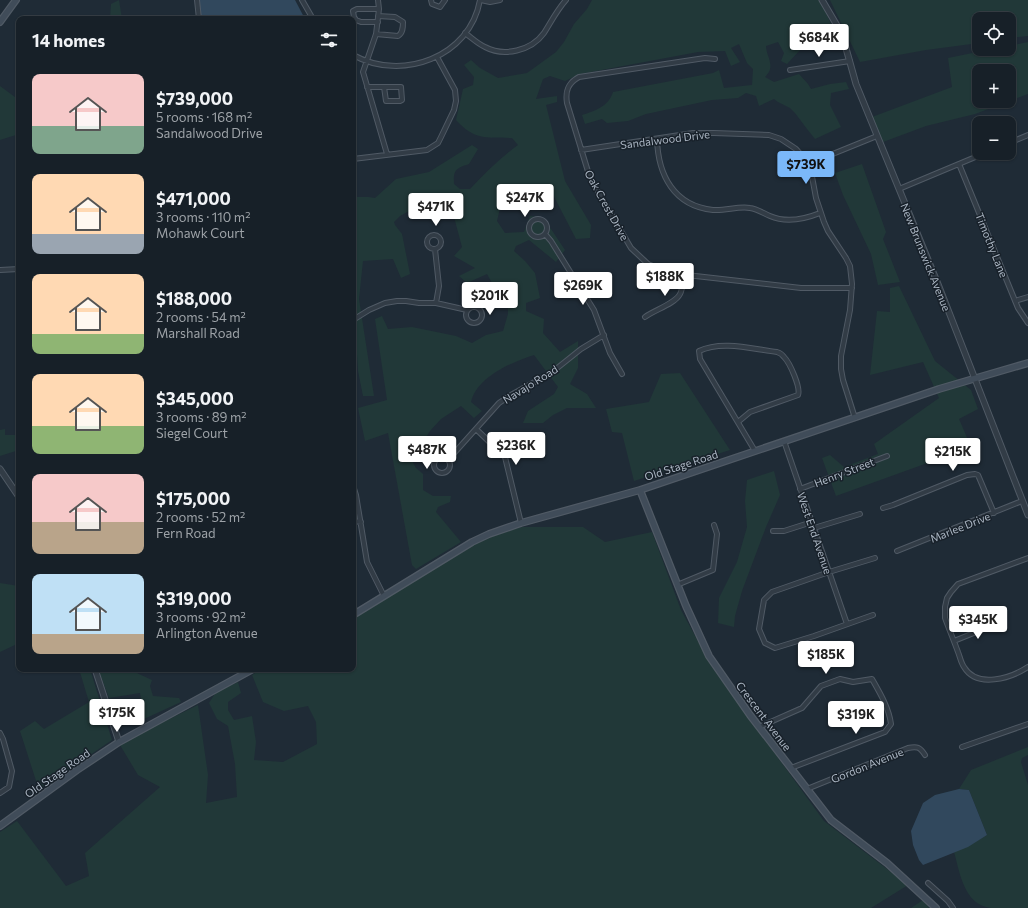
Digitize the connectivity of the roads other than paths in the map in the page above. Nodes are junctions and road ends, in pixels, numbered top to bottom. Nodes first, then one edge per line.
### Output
1 (16, 0) edge
2 (197, 0) edge
3 (302, 0) edge
4 (378, 0) edge
5 (431, 0) edge
6 (445, 0) edge
7 (480, 0) edge
8 (500, 0) edge
9 (558, 0) edge
10 (566, 0) edge
11 (822, 0) edge
12 (560, 6) junction
13 (379, 9) junction
14 (199, 16) edge
15 (310, 16) edge
16 (354, 16) edge
17 (378, 16) junction
18 (356, 20) edge
19 (0, 22) edge
20 (378, 22) junction
21 (465, 33) junction
22 (376, 34) junction
23 (356, 56) edge
24 (437, 57) junction
25 (715, 60) dead end
26 (366, 61) junction
27 (850, 61) junction
28 (790, 70) dead end
29 (367, 87) junction
30 (384, 87) junction
31 (1028, 135) edge
32 (878, 136) junction
33 (657, 138) junction
34 (1016, 140) edge
35 (581, 150) junction
36 (388, 154) junction
37 (972, 158) edge
38 (356, 159) edge
39 (808, 164) junction
40 (959, 164) junction
41 (899, 189) junction
42 (820, 213) junction
43 (545, 234) junction
44 (435, 249) dead end
45 (16, 269) edge
46 (0, 270) edge
47 (684, 274) junction
48 (852, 288) junction
49 (1028, 297) edge
50 (1015, 301) junction
51 (436, 303) junction
52 (467, 310) junction
53 (645, 317) dead end
54 (356, 318) edge
55 (1028, 323) edge
56 (604, 335) junction
57 (1028, 362) edge
58 (622, 374) dead end
59 (974, 378) junction
60 (855, 418) junction
61 (738, 422) junction
62 (476, 429) junction
63 (784, 441) junction
64 (755, 451) junction
65 (887, 456) dead end
66 (448, 460) dead end
67 (0, 469) edge
68 (800, 488) junction
69 (640, 490) junction
70 (16, 493) edge
71 (356, 495) edge
72 (1022, 501) junction
73 (884, 508) dead end
74 (994, 513) junction
75 (860, 514) dead end
76 (1028, 514) edge
77 (356, 521) edge
78 (361, 522) junction
79 (812, 522) junction
80 (521, 523) junction
81 (714, 525) dead end
82 (814, 528) junction
83 (773, 531) dead end
84 (897, 551) dead end
85 (875, 558) dead end
86 (1028, 558) edge
87 (829, 572) junction
88 (677, 585) junction
89 (384, 596) junction
90 (356, 613) edge
91 (873, 615) dead end
92 (847, 624) junction
93 (996, 624) dead end
94 (954, 641) junction
95 (1028, 667) edge
96 (96, 672) edge
97 (247, 672) edge
98 (1028, 724) edge
99 (759, 727) junction
100 (0, 733) edge
101 (119, 742) junction
102 (962, 746) dead end
103 (925, 755) dead end
104 (791, 768) junction
105 (807, 789) junction
106 (0, 793) edge
107 (0, 826) edge
108 (928, 883) dead end
109 (936, 908) edge
110 (953, 908) edge

1 - 19 main road
2 - 14 street
3 - 15 street
4 - 13 street
5 - 6 street
7 - 8 street
7 - 21 street
9 - 12 street
10 - 12 street
11 - 27 street, New Brunswick Avenue
12 - 21 street
13 - 16 street
13 - 17 street
17 - 20 street
17 - 22 street
18 - 20 street
20 - 22 street
21 - 24 street
22 - 26 street
23 - 26 street
24 - 26 street
24 - 36 street
25 - 35 street, Oak Crest Drive
26 - 29 street
27 - 28 street
27 - 32 street, New Brunswick Avenue
29 - 30 street
29 - 36 street
30 - 30 street
31 - 34 street
32 - 39 street
32 - 41 street, New Brunswick Avenue
33 - 35 street, Sandalwood Drive
33 - 39 street, Sandalwood Drive
33 - 42 street
35 - 47 street, Oak Crest Drive
36 - 38 street
37 - 40 street
39 - 42 street, Sandalwood Drive
40 - 41 street
40 - 50 street, Timothy Lane
41 - 59 street, New Brunswick Avenue
42 - 48 street, Sandalwood Drive
43 - 43 street
43 - 56 street
44 - 51 street
45 - 46 street
47 - 48 street, Oak Crest Drive
47 - 53 street
48 - 60 street, Sandalwood Drive
49 - 50 street
50 - 55 street, Timothy Lane
51 - 52 street
51 - 54 street
52 - 52 street
56 - 58 street
56 - 62 street, Navajo Road
57 - 59 main road, Old Stage Road
59 - 60 main road, Old Stage Road
59 - 72 street, New Brunswick Avenue
60 - 63 main road, Old Stage Road
61 - 61 street
61 - 64 street
62 - 66 street, Navajo Road
62 - 80 street
63 - 64 main road, Old Stage Road
63 - 68 street, West End Avenue
64 - 69 main road, Old Stage Road
65 - 68 street, Henry Street
67 - 70 street
68 - 79 street, West End Avenue
69 - 80 main road, Old Stage Road
69 - 88 main road, Crescent Avenue
71 - 78 street
72 - 74 street, Marlee Drive
72 - 76 street, New Brunswick Avenue
73 - 74 street
74 - 84 street, Marlee Drive
75 - 82 street
77 - 78 street
78 - 89 street
79 - 82 street, West End Avenue
79 - 83 street
80 - 89 main road, Old Stage Road
81 - 88 street
82 - 87 street, West End Avenue
85 - 87 street
86 - 94 street
87 - 92 street, West End Avenue
87 - 92 street
88 - 99 main road, Crescent Avenue
89 - 90 main road, Old Stage Road
91 - 92 street
93 - 94 street
94 - 95 street
96 - 101 street
97 - 101 main road, Old Stage Road
98 - 102 street
99 - 104 main road, Crescent Avenue
99 - 104 street
100 - 106 street
101 - 107 main road, Old Stage Road
103 - 105 street, Gordon Avenue
104 - 105 main road, Crescent Avenue
105 - 109 main road, Crescent Avenue
108 - 110 street

